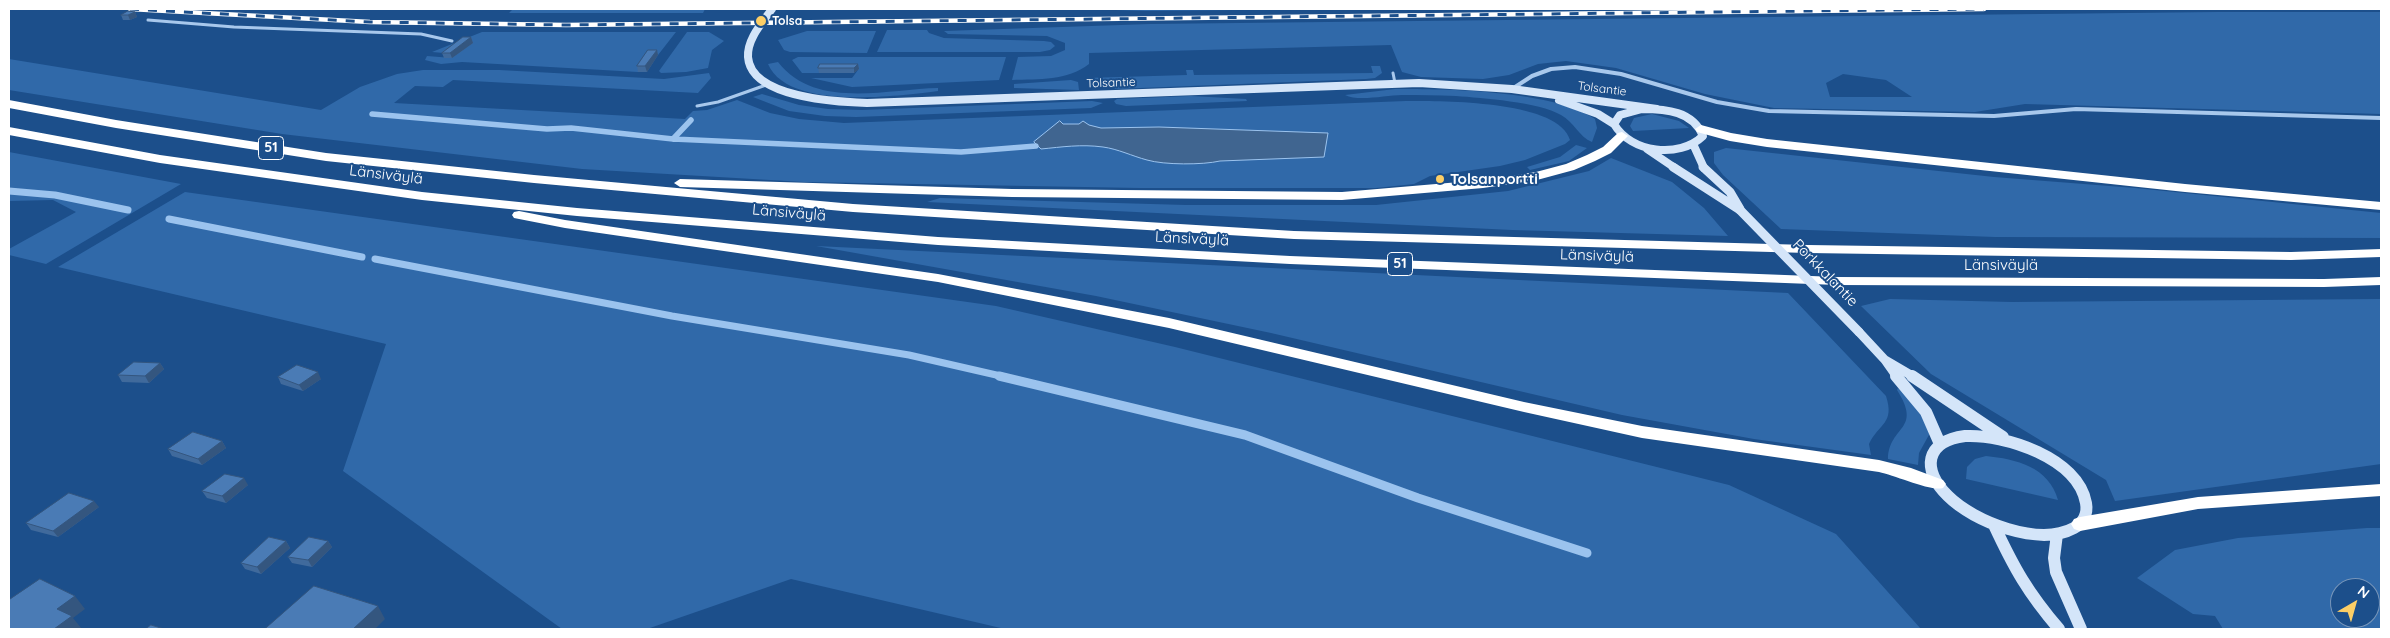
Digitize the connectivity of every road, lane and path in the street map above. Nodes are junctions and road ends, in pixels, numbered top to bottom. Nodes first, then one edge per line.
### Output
1 (771, 9) edge
2 (148, 20) dead end
3 (452, 41) dead end
4 (1392, 73) dead end
5 (1396, 83) junction
6 (768, 84) junction
7 (1512, 89) junction
8 (1544, 95) junction
9 (9, 104) edge
10 (697, 106) dead end
11 (1657, 109) junction
12 (2381, 118) edge
13 (1614, 124) junction
14 (1701, 129) junction
15 (9, 131) edge
16 (1622, 136) junction
17 (1641, 145) junction
18 (1694, 146) junction
19 (534, 179) junction
20 (422, 196) junction
21 (2381, 206) edge
22 (1740, 210) junction
23 (2381, 253) edge
24 (2381, 281) edge
25 (1885, 360) junction
26 (2007, 440) junction
27 (1940, 444) junction
28 (1937, 484) junction
29 (2381, 490) edge
30 (1994, 524) junction
31 (2080, 524) junction
32 (2057, 534) junction
33 (2058, 629) edge
34 (2080, 629) edge

1 - 6 street, Tolsantie
2 - 3 lane
4 - 5 lane
5 - 6 street, Tolsantie
5 - 7 street, Tolsantie
6 - 10 lane
7 - 8 street, Tolsantie
7 - 12 street
8 - 11 street, Tolsantie
8 - 13 street, Tolsantie
9 - 19 highway, Länsiväylä / 51
11 - 13 street
11 - 14 street
13 - 16 street
14 - 18 street
14 - 21 highway
15 - 20 highway, Länsiväylä / 51
16 - 17 street
16 - 19 highway
17 - 18 street
17 - 22 street, Porkkalantie
18 - 22 street, Porkkalantie
19 - 23 highway, Länsiväylä / 51
20 - 24 highway, Länsiväylä / 51
20 - 28 highway
22 - 25 street, Porkkalantie, bridge
25 - 26 street, Porkkalantie
25 - 27 street, Porkkalantie
26 - 27 street
26 - 31 street
27 - 28 street
28 - 30 street
29 - 31 highway
30 - 32 street
30 - 33 street
31 - 32 street
32 - 34 street

